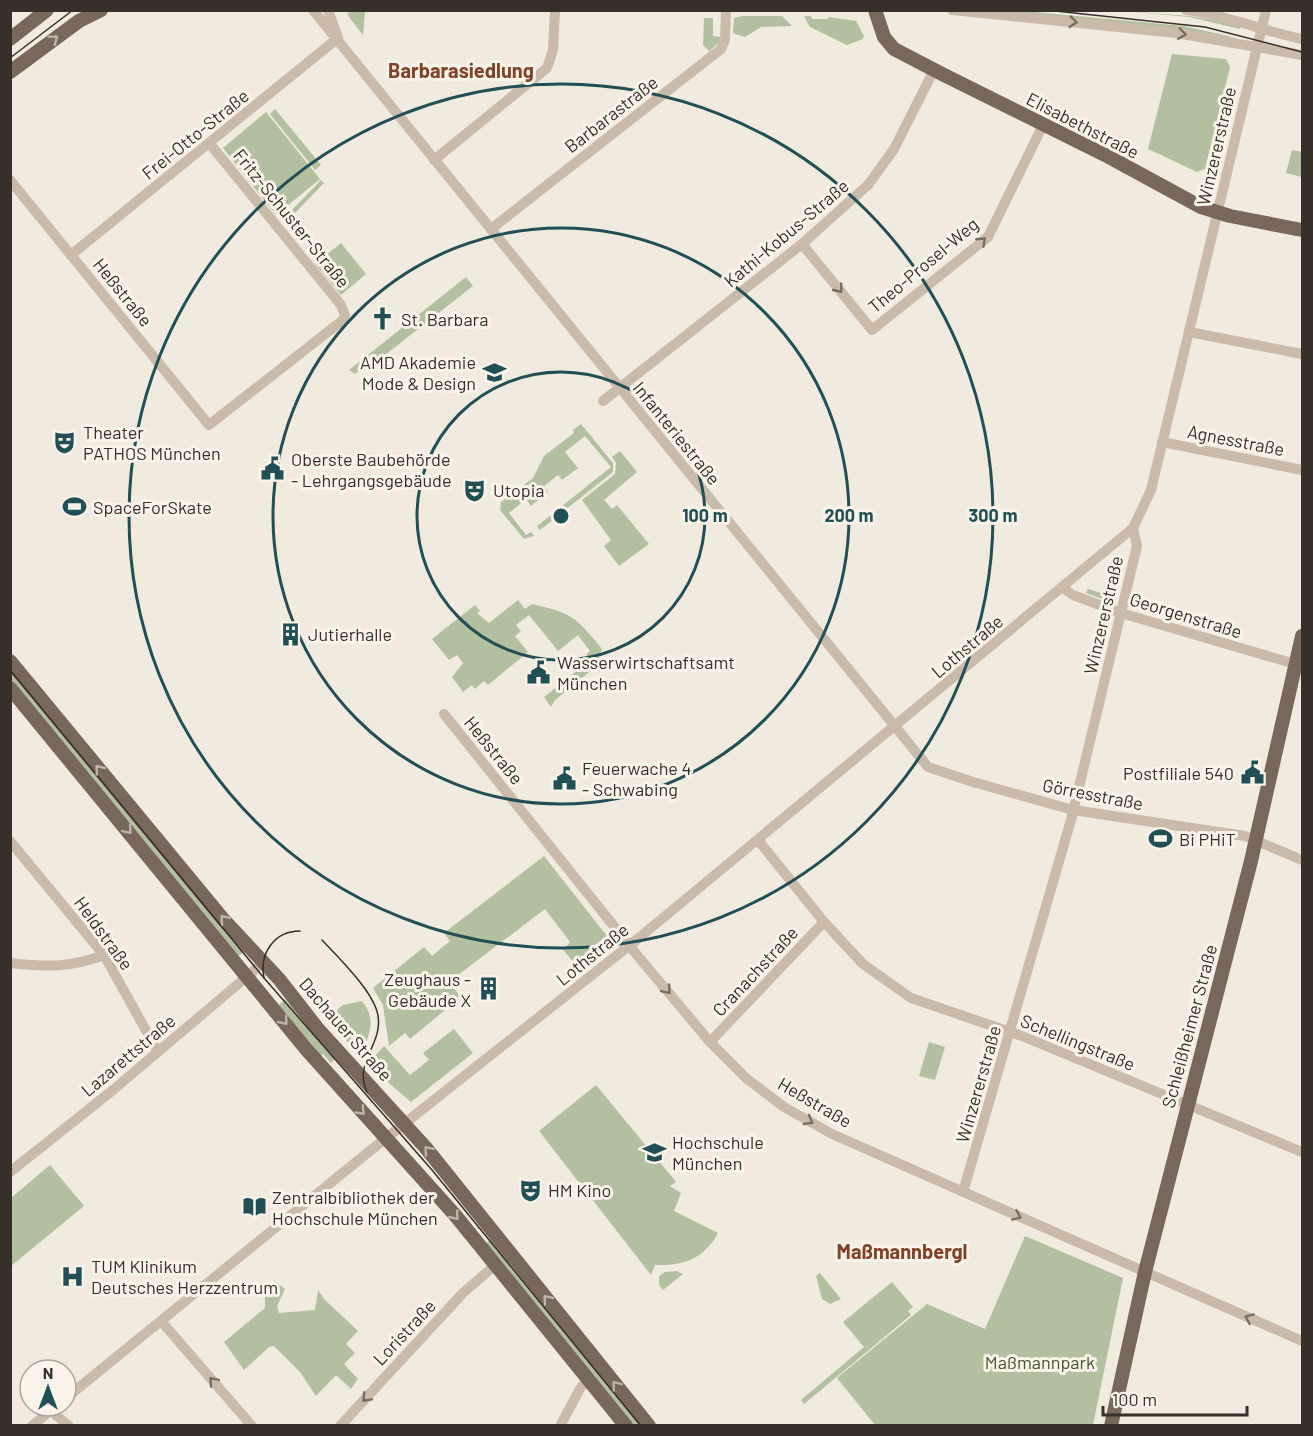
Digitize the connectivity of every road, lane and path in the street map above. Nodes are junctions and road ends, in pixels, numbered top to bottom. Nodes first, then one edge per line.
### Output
1 (47, 10) edge
2 (100, 10) edge
3 (313, 10) edge
4 (328, 10) edge
5 (555, 10) edge
6 (726, 10) edge
7 (876, 10) edge
8 (952, 10) edge
9 (1186, 10) edge
10 (1266, 10) edge
11 (1230, 14) edge
12 (1262, 28) junction
13 (338, 38) junction
14 (10, 39) edge
15 (1302, 39) edge
16 (1257, 47) junction
17 (1302, 55) edge
18 (934, 70) junction
19 (10, 72) edge
20 (1043, 124) junction
21 (210, 144) junction
22 (434, 160) junction
23 (10, 180) edge
24 (1217, 213) junction
25 (491, 229) junction
26 (1302, 230) edge
27 (802, 244) junction
28 (71, 255) junction
29 (1189, 332) junction
30 (1302, 354) edge
31 (620, 389) junction
32 (603, 401) dead end
33 (209, 425) joint
34 (1162, 442) junction
35 (1302, 470) edge
36 (1133, 528) junction
37 (1063, 588) junction
38 (1121, 613) junction
39 (1302, 636) edge
40 (10, 661) edge
41 (1299, 666) edge
42 (10, 688) edge
43 (444, 714) dead end
44 (895, 728) junction
45 (1073, 810) junction
46 (1255, 839) junction
47 (758, 840) junction
48 (10, 841) edge
49 (1302, 860) edge
50 (824, 922) junction
51 (629, 945) junction
52 (104, 955) junction
53 (264, 962) junction
54 (10, 963) edge
55 (247, 976) junction
56 (1010, 1032) junction
57 (710, 1042) junction
58 (158, 1052) junction
59 (1187, 1104) junction
60 (405, 1124) junction
61 (387, 1138) junction
62 (1302, 1152) edge
63 (10, 1172) edge
64 (963, 1192) junction
65 (495, 1265) junction
66 (1145, 1272) junction
67 (160, 1321) junction
68 (1302, 1341) edge
69 (589, 1380) junction
70 (78, 1388) edge
71 (252, 1425) edge
72 (340, 1425) edge
73 (560, 1425) edge
74 (626, 1425) edge
75 (649, 1425) edge
76 (1111, 1425) edge

1 - 14 main road
19 -> 2 main road
3 - 13 street, Infanteriestraße
4 - 13 street, Infanteriestraße
5 - 22 street
6 - 25 street, Barbarastraße
7 - 18 main road, Elisabethstraße
8 -> 16 street
9 - 11 street
10 - 12 street, Winzererstraße
11 - 12 street
12 - 15 street
12 - 16 street, Winzererstraße
13 - 21 street, Frei-Otto-Straße
13 - 22 street, Infanteriestraße
16 - 17 street
16 - 24 street, Winzererstraße
18 - 20 main road, Elisabethstraße
18 - 27 street, Kathi-Kobus-Straße
20 - 24 main road, Elisabethstraße
27 -> 20 street, Theo-Prosel-Weg
21 - 28 street, Frei-Otto-Straße
21 - 33 street, Fritz-Schuster-Straße
22 - 25 street, Infanteriestraße
23 - 28 street, Heßstraße
24 - 26 main road, Elisabethstraße
24 - 29 street, Winzererstraße
25 - 31 street, Infanteriestraße
27 - 31 street, Kathi-Kobus-Straße
28 - 33 street, Heßstraße
29 - 30 street
29 - 34 street, Winzererstraße
31 - 32 street
31 - 44 street, Infanteriestraße
34 - 35 street, Agnesstraße
34 - 36 street, Winzererstraße
36 - 37 street, Lothstraße
36 - 38 street, Winzererstraße
37 - 38 street, Georgenstraße
37 - 44 street, Lothstraße
38 - 41 street, Georgenstraße
38 - 45 street, Winzererstraße
39 - 41 main road, Schleißheimer Straße
53 -> 40 main road, Dachauer Straße
41 - 46 main road, Schleißheimer Straße
42 -> 55 main road
43 - 51 street, Heßstraße
44 - 45 street, Görresstraße
44 - 47 street, Lothstraße
45 - 46 street, Görresstraße
45 - 56 street, Winzererstraße
46 - 49 street, Görresstraße
46 - 59 main road, Schleißheimer Straße
47 - 50 street, Schellingstraße
47 - 51 street, Lothstraße
48 - 52 street, Heldstraße
50 - 56 street, Schellingstraße
50 - 57 street, Cranachstraße
51 -> 57 street, Heßstraße
51 - 60 street, Lothstraße
52 - 54 street
52 - 58 street, Heldstraße
53 - 55 street, Lazarettstraße
53 - 60 main road, Dachauer Straße
55 - 58 street, Lazarettstraße
55 -> 61 main road
56 - 59 street, Schellingstraße
56 - 64 street, Winzererstraße
57 -> 64 street, Heßstraße
58 - 63 street, Lazarettstraße
59 - 62 street, Schellingstraße
59 - 66 main road, Schleißheimer Straße
60 - 61 street, Lothstraße
75 -> 60 main road, Dachauer Straße
61 -> 65 main road
61 - 67 street, Lothstraße
64 -> 66 street, Heßstraße
65 - 69 main road
65 -> 72 street, Loristraße
68 -> 66 street, Heßstraße
66 - 76 main road, Schleißheimer Straße
67 - 70 street, Lothstraße
71 -> 67 street
69 - 73 street
69 - 74 main road

